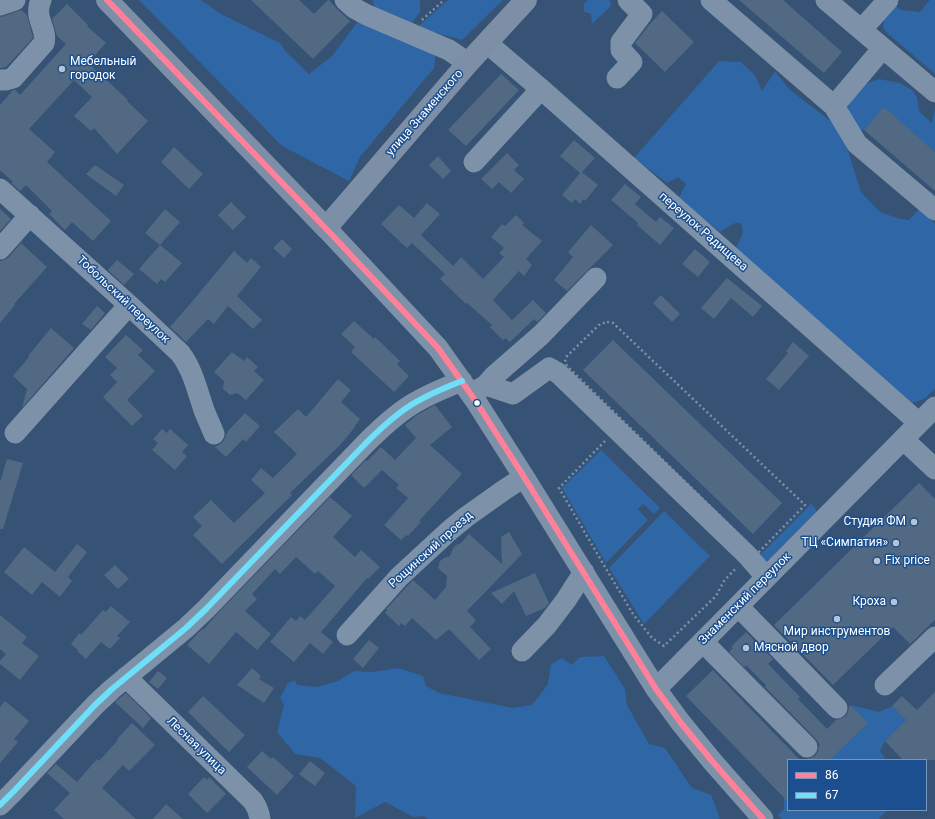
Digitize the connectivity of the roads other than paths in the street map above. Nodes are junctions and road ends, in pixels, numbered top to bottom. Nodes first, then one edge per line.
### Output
1 (15, 0) edge
2 (41, 0) edge
3 (107, 0) edge
4 (345, 0) edge
5 (526, 0) edge
6 (628, 0) edge
7 (711, 0) edge
8 (826, 0) edge
9 (888, 0) edge
10 (0, 6) edge
11 (862, 29) junction
12 (487, 43) junction
13 (883, 48) junction
14 (468, 63) junction
15 (617, 78) dead end
16 (0, 80) edge
17 (541, 89) junction
18 (935, 92) edge
19 (834, 106) junction
20 (474, 162) dead end
21 (0, 189) edge
22 (935, 210) edge
23 (30, 216) junction
24 (326, 228) junction
25 (0, 249) edge
26 (596, 278) dead end
27 (129, 305) junction
28 (473, 386) junction
29 (935, 407) edge
30 (919, 423) junction
31 (15, 433) dead end
32 (214, 434) dead end
33 (904, 439) junction
34 (935, 469) edge
35 (524, 477) junction
36 (584, 572) junction
37 (766, 577) junction
38 (738, 606) junction
39 (347, 635) dead end
40 (935, 637) edge
41 (703, 642) junction
42 (522, 651) dead end
43 (126, 677) junction
44 (885, 685) dead end
45 (656, 689) junction
46 (837, 708) dead end
47 (807, 747) dead end
48 (0, 805) edge
49 (260, 819) edge
50 (763, 819) edge

1 - 10 street
2 - 16 street
3 - 24 main road
4 - 14 street
5 - 12 main road, улица Знаменского
6 - 15 street
7 - 19 street
8 - 11 street
9 - 11 street
11 - 13 street
12 - 14 main road, улица Знаменского
12 - 17 street, переулок Радищева
13 - 18 street
13 - 19 street
14 - 24 main road, улица Знаменского
17 - 20 street
17 - 30 street, переулок Радищева
19 - 22 street
21 - 23 street, Тобольский переулок
23 - 25 street
23 - 27 street, Тобольский переулок
24 - 28 street
26 - 28 street
27 - 31 street
27 - 32 street, Тобольский переулок
28 - 35 street
28 - 37 street
28 - 43 street
29 - 30 street, Знаменский переулок
30 - 33 street, Знаменский переулок
33 - 34 street
33 - 37 street, Знаменский переулок
35 - 36 street
35 - 39 street, Рощинский проезд
36 - 42 street
36 - 45 street
37 - 38 street, Знаменский переулок
38 - 41 street, Знаменский переулок
38 - 46 street
40 - 44 street
41 - 45 street, Знаменский переулок
41 - 47 street
43 - 48 street
43 - 49 street, Лесная улица
45 - 50 street

